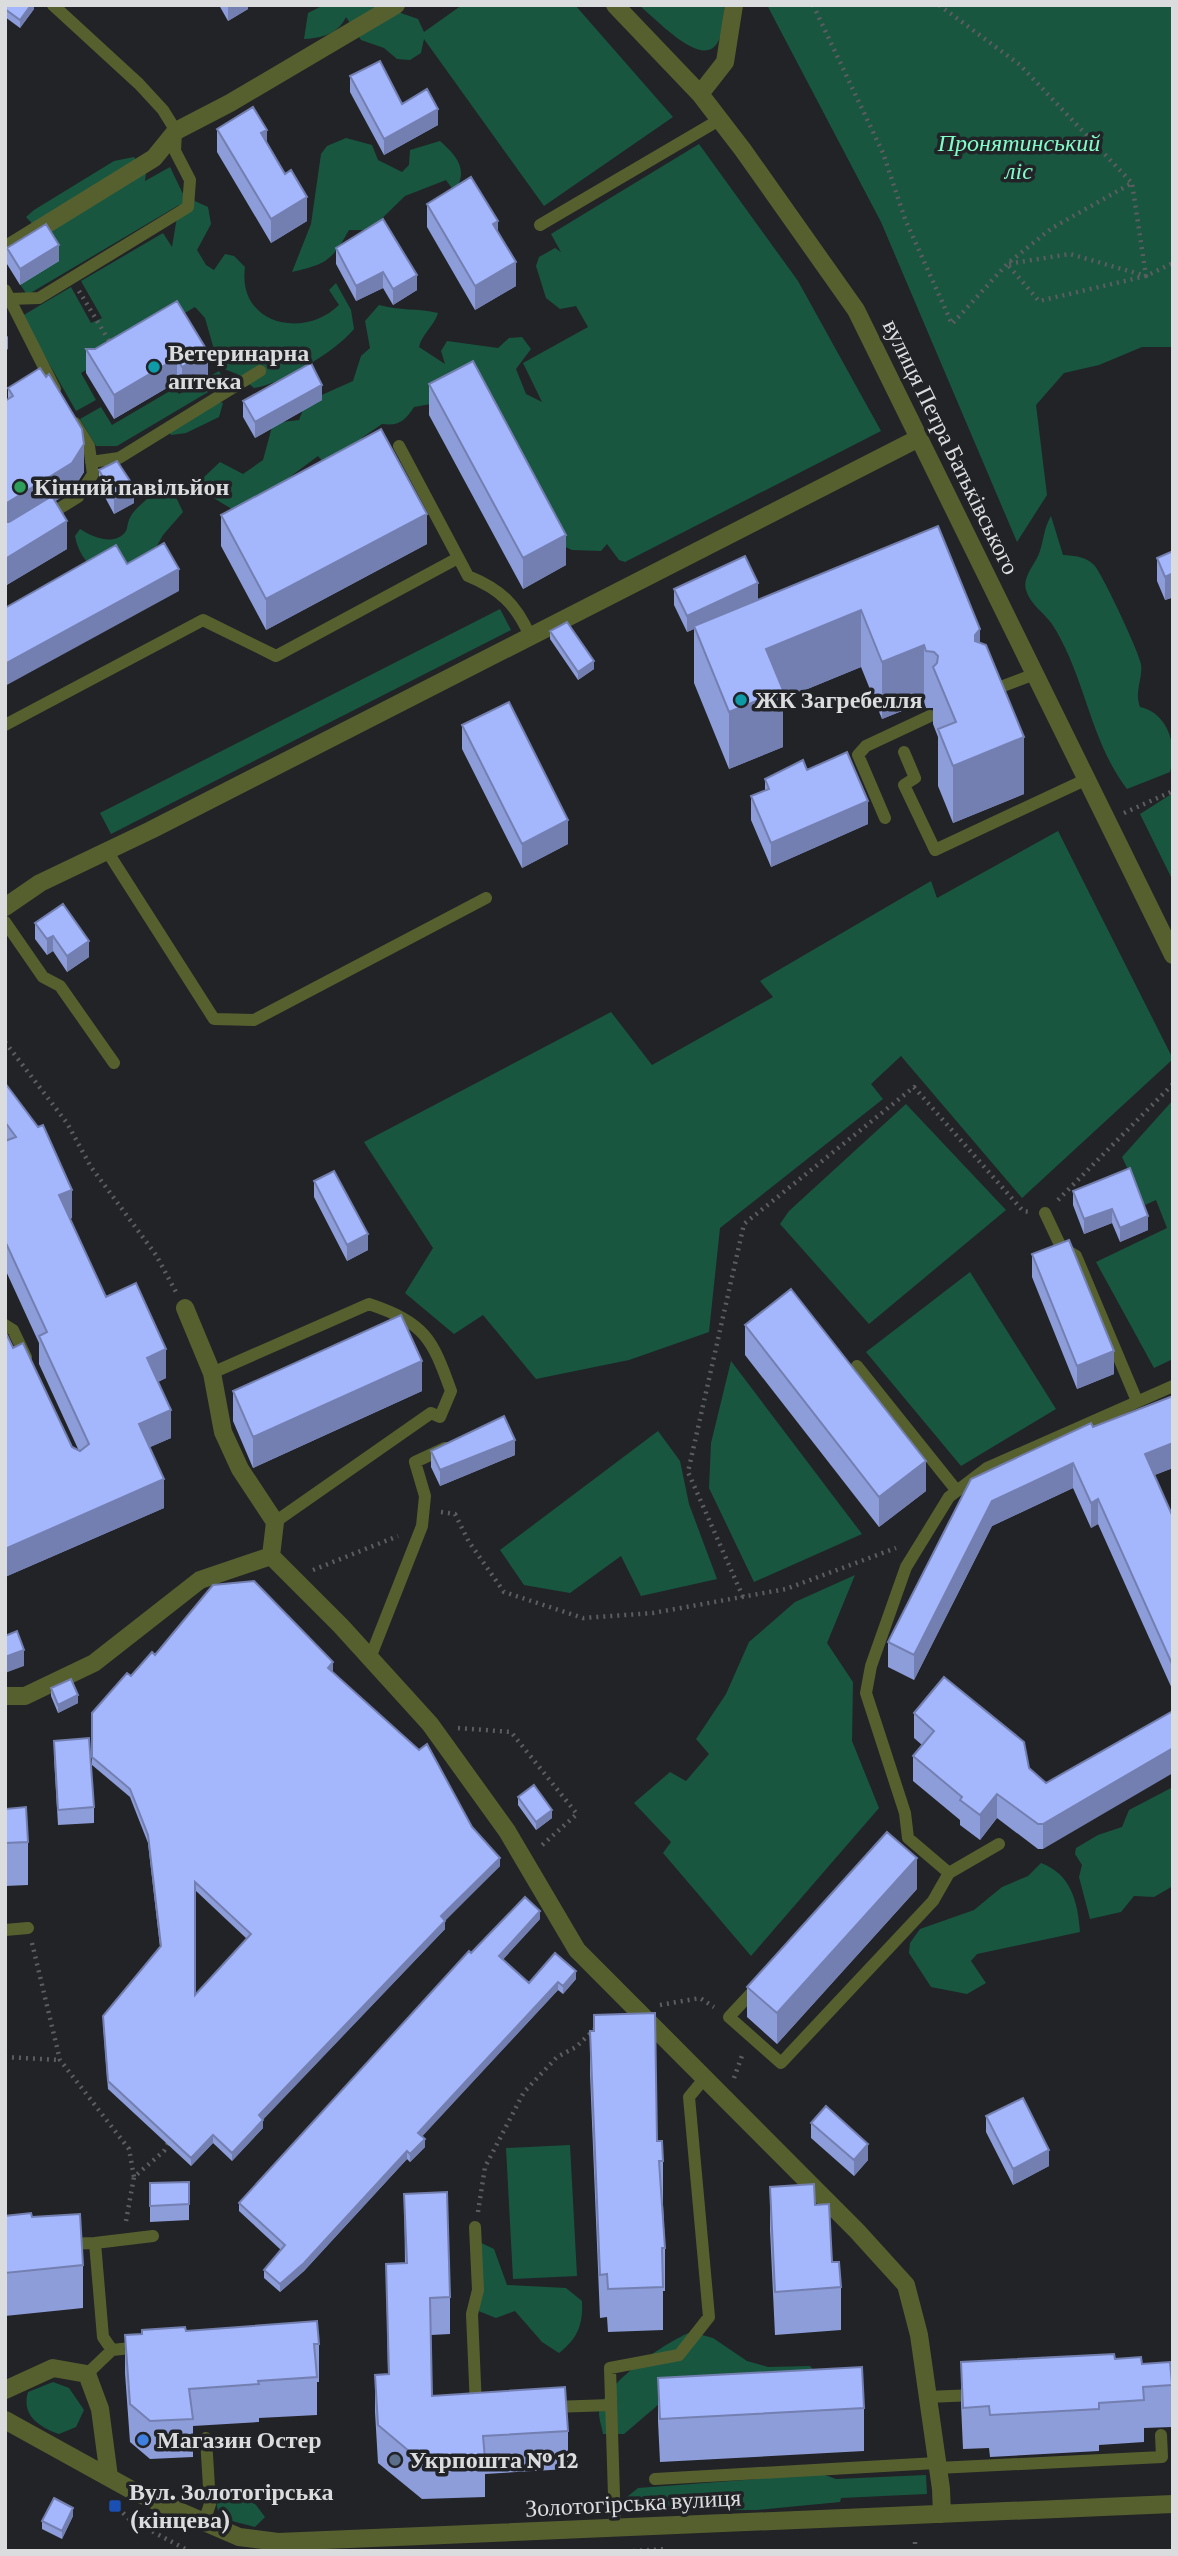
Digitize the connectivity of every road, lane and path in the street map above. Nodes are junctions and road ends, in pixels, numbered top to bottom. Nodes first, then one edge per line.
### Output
1 (53, 5) edge
2 (396, 5) edge
3 (615, 5) edge
4 (734, 5) edge
5 (813, 5) edge
6 (939, 5) edge
7 (699, 94) junction
8 (719, 120) junction
9 (176, 131) junction
10 (1132, 183) junction
11 (540, 225) dead end
12 (5, 250) edge
13 (1173, 263) edge
14 (1007, 264) junction
15 (1146, 276) junction
16 (71, 279) junction
17 (7, 294) edge
18 (114, 348) edge
19 (260, 371) dead end
20 (919, 438) junction
21 (399, 446) dead end
22 (91, 462) junction
23 (35, 523) edge
24 (458, 558) junction
25 (530, 635) junction
26 (1035, 674) junction
27 (983, 694) edge
28 (930, 716) dead end
29 (5, 725) edge
30 (904, 752) dead end
31 (1087, 779) junction
32 (1173, 791) edge
33 (885, 818) dead end
34 (1107, 820) junction
35 (107, 851) junction
36 (486, 898) dead end
37 (5, 907) edge
38 (5, 922) edge
39 (1173, 955) edge
40 (5, 1042) edge
41 (114, 1063) dead end
42 (1173, 1084) edge
43 (1045, 1213) junction
44 (185, 1308) joint
45 (5, 1325) edge
46 (30, 1365) edge
47 (857, 1366) dead end
48 (212, 1373) junction
49 (1173, 1386) edge
50 (1137, 1401) junction
51 (462, 1441) edge
52 (957, 1491) junction
53 (423, 1510) junction
54 (275, 1522) junction
55 (422, 1526) junction
56 (923, 1538) junction
57 (271, 1556) junction
58 (297, 1582) junction
59 (743, 1597) junction
60 (370, 1658) junction
61 (5, 1696) edge
62 (441, 1740) junction
63 (999, 1844) dead end
64 (523, 1861) junction
65 (949, 1873) junction
66 (28, 1928) joint
67 (5, 1930) edge
68 (767, 1976) edge
69 (625, 2000) junction
70 (729, 2017) junction
71 (642, 2018) junction
72 (749, 2034) junction
73 (5, 2057) edge
74 (60, 2060) junction
75 (704, 2079) junction
76 (726, 2102) junction
77 (174, 2129) edge
78 (134, 2177) junction
79 (475, 2227) joint
80 (153, 2236) dead end
81 (123, 2239) junction
82 (95, 2243) junction
83 (57, 2245) edge
84 (151, 2346) edge
85 (112, 2350) junction
86 (87, 2374) junction
87 (5, 2390) edge
88 (995, 2394) edge
89 (926, 2397) junction
90 (611, 2405) junction
91 (544, 2407) edge
92 (490, 2409) edge
93 (5, 2420) edge
94 (1161, 2435) dead end
95 (206, 2438) dead end
96 (937, 2466) junction
97 (109, 2477) junction
98 (655, 2479) dead end
99 (1173, 2504) edge
100 (115, 2506) dead end
101 (942, 2514) junction
102 (204, 2522) junction
103 (615, 2528) junction
104 (915, 2537) dead end
105 (255, 2545) edge
106 (189, 2551) edge
107 (915, 2551) edge

1 - 9 lane
2 - 9 street
3 - 7 street, вулиця Петра Батьківського
4 - 7 street
5 - 14 path
6 - 10 path
7 - 8 street, вулиця Петра Батьківського
8 - 11 lane
8 - 20 street, вулиця Петра Батьківського
9 - 12 street
9 - 16 lane
10 - 14 path
10 - 15 path
13 - 15 path
14 - 15 path
14 - 15 path
16 - 17 lane
16 - 18 path
17 - 22 lane
19 - 22 lane
20 - 25 street
20 - 26 street, вулиця Петра Батьківського
21 - 24 lane
22 - 23 lane
24 - 25 lane
24 - 29 lane
25 - 35 street
26 - 27 lane
26 - 31 street, вулиця Петра Батьківського
28 - 33 lane
30 - 31 lane
31 - 34 street, вулиця Петра Батьківського
32 - 34 path
34 - 39 street, вулиця Петра Батьківського
35 - 36 lane
35 - 37 street
38 - 41 lane
40 - 44 path
42 - 43 path
43 - 50 lane
43 - 59 path
44 - 48 street
45 - 46 lane
47 - 52 lane
48 - 54 street
48 - 54 lane
49 - 50 lane
50 - 52 lane
51 - 53 lane
52 - 56 lane
53 - 55 lane
53 - 59 path
54 - 57 street
55 - 58 path
55 - 60 lane
56 - 59 path
56 - 65 lane
57 - 58 street
57 - 61 street
58 - 60 street
60 - 62 street
62 - 64 street
62 - 64 path
63 - 65 lane
64 - 69 street
65 - 72 lane
66 - 67 lane
66 - 74 path
68 - 70 lane
69 - 71 street
69 - 79 path
70 - 71 path
70 - 72 lane
71 - 75 street
72 - 76 path
73 - 74 path
74 - 78 path
75 - 76 street
75 - 90 lane
76 - 89 street
77 - 78 path
78 - 81 path
79 - 92 lane
80 - 81 lane
81 - 82 lane
82 - 83 lane
82 - 85 lane
84 - 85 lane
85 - 86 lane
86 - 87 street
86 - 97 street
88 - 89 lane
89 - 96 street
90 - 91 lane
90 - 103 lane
93 - 97 street, Золотогірська вулиця
94 - 96 lane
95 - 102 lane
96 - 98 lane
96 - 101 street
97 - 102 street, Золотогірська вулиця
99 - 101 street, Золотогірська вулиця
100 - 106 path
101 - 103 street, Золотогірська вулиця
102 - 105 street, Золотогірська вулиця
103 - 105 street, Золотогірська вулиця
104 - 107 path

